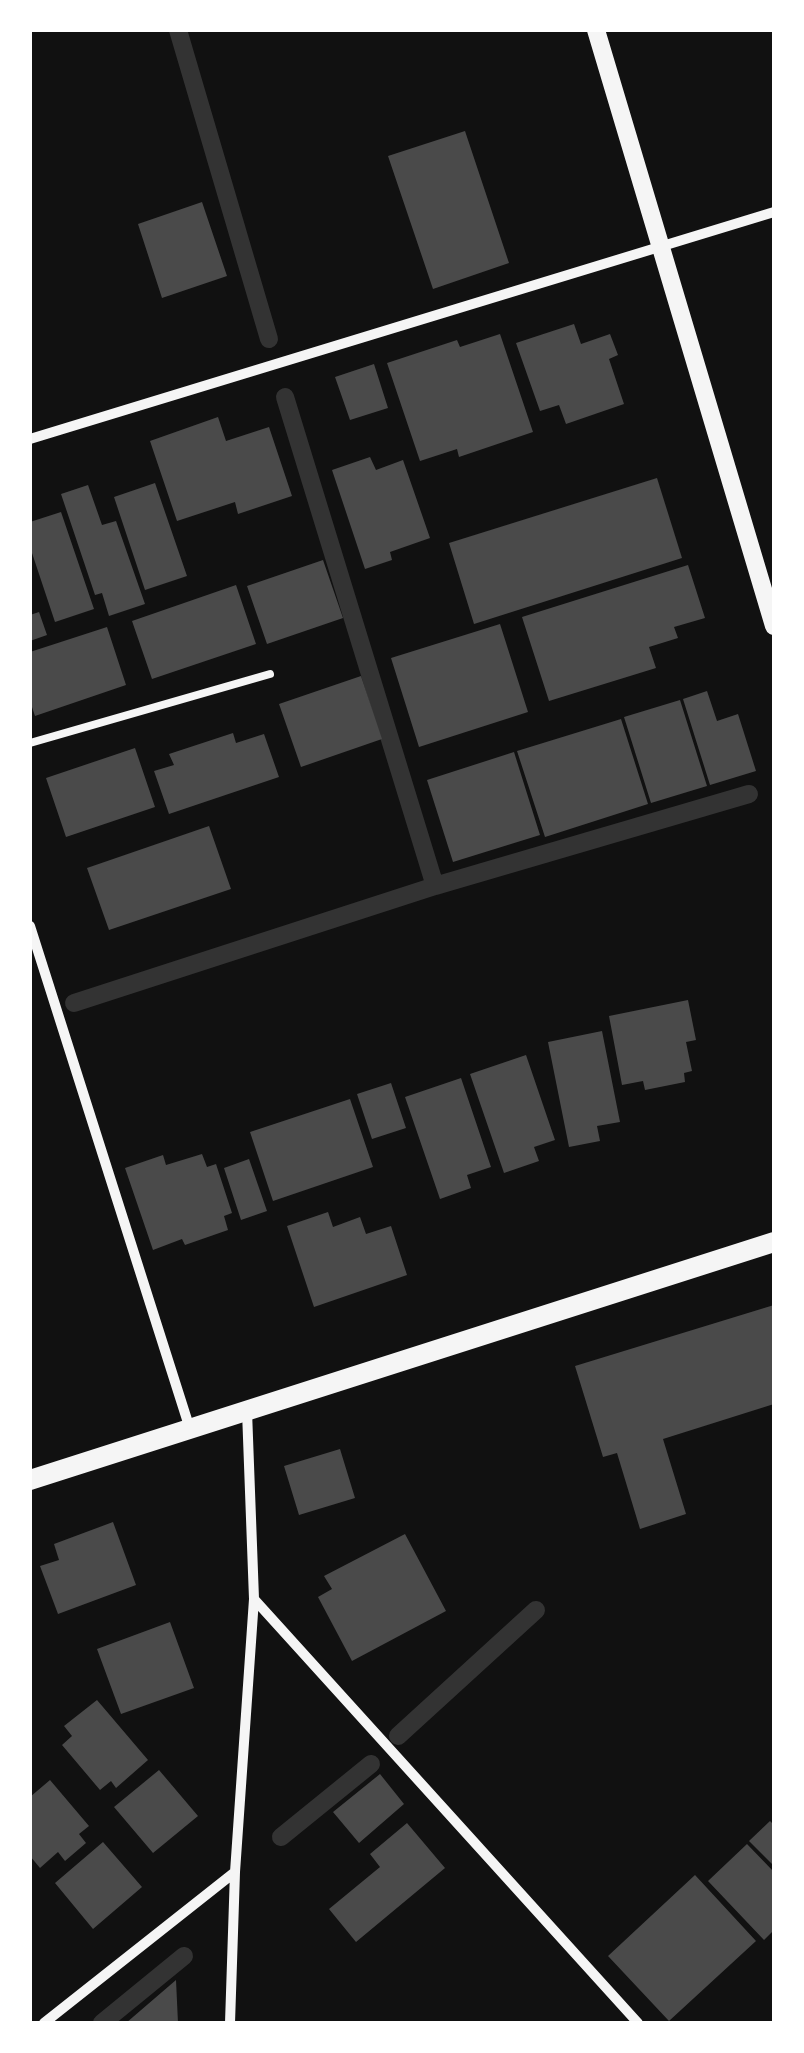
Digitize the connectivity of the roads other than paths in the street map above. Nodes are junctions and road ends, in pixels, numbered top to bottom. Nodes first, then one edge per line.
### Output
1 (596, 30) edge
2 (774, 212) edge
3 (660, 244) junction
4 (30, 439) edge
5 (773, 616) edge
6 (270, 674) dead end
7 (30, 743) edge
8 (30, 926) edge
9 (774, 1242) edge
10 (246, 1411) junction
11 (190, 1429) junction
12 (30, 1480) edge
13 (254, 1599) junction
14 (235, 1872) junction
15 (44, 2023) edge
16 (230, 2023) edge
17 (638, 2023) edge

1 - 3 street
2 - 3 street
3 - 4 street
3 - 5 street
6 - 7 lane
8 - 11 street
9 - 10 main road
10 - 11 main road
10 - 13 street
11 - 12 main road
13 - 14 street
13 - 17 street
14 - 15 street
14 - 16 street

